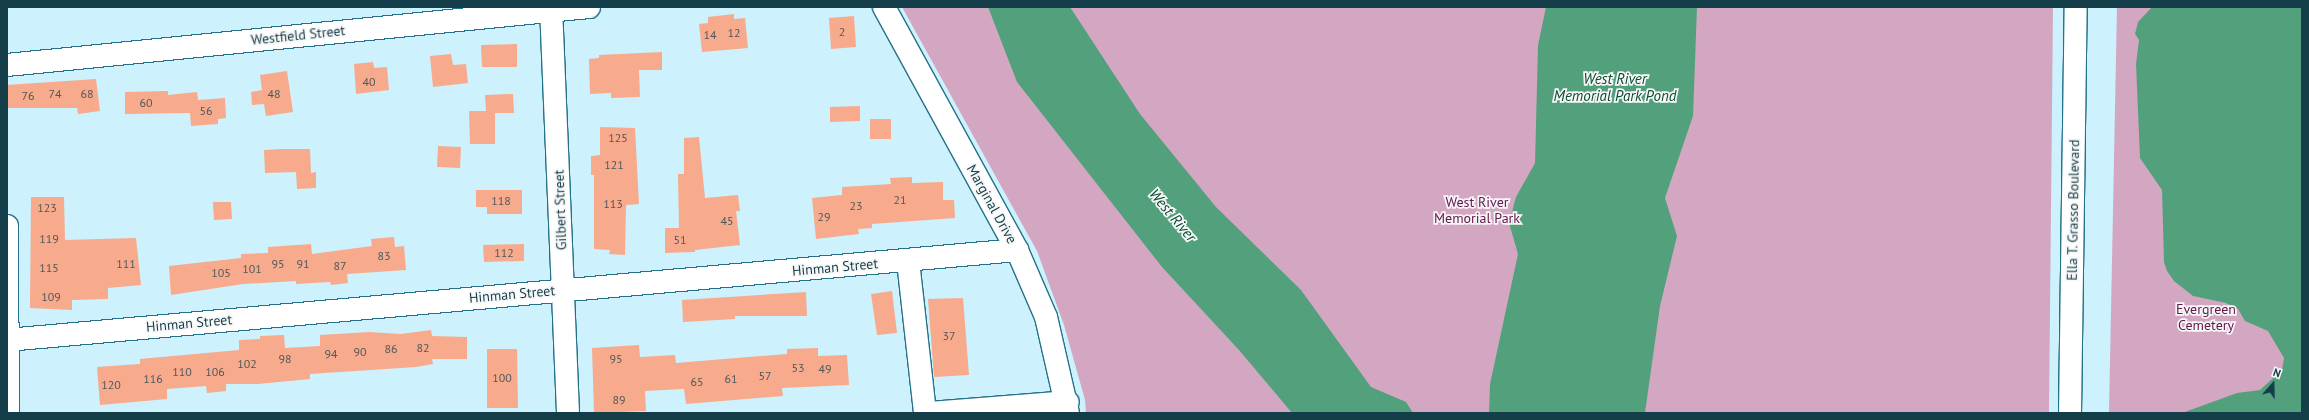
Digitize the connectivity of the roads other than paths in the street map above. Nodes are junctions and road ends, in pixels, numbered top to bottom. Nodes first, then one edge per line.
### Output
1 (589, 7) edge
2 (884, 7) edge
3 (2076, 7) edge
4 (551, 9) edge
5 (7, 65) edge
6 (7, 226) edge
7 (1017, 250) junction
8 (908, 261) junction
9 (563, 289) junction
10 (7, 340) edge
11 (1068, 408) edge
12 (8, 413) edge
13 (568, 413) edge
14 (925, 413) edge
15 (928, 413) edge
16 (2070, 413) edge

1 - 4 street, Westfield Street
2 - 7 street, Marginal Drive
3 - 16 street, Ella T. Grasso Boulevard
4 - 5 street, Westfield Street
4 - 9 street, Gilbert Street
6 - 10 street
7 - 8 street, Hinman Street
7 - 11 street, Marginal Drive
8 - 9 street, Hinman Street
8 - 14 street
9 - 10 street, Hinman Street
9 - 13 street, Gilbert Street
10 - 12 street
11 - 15 street

